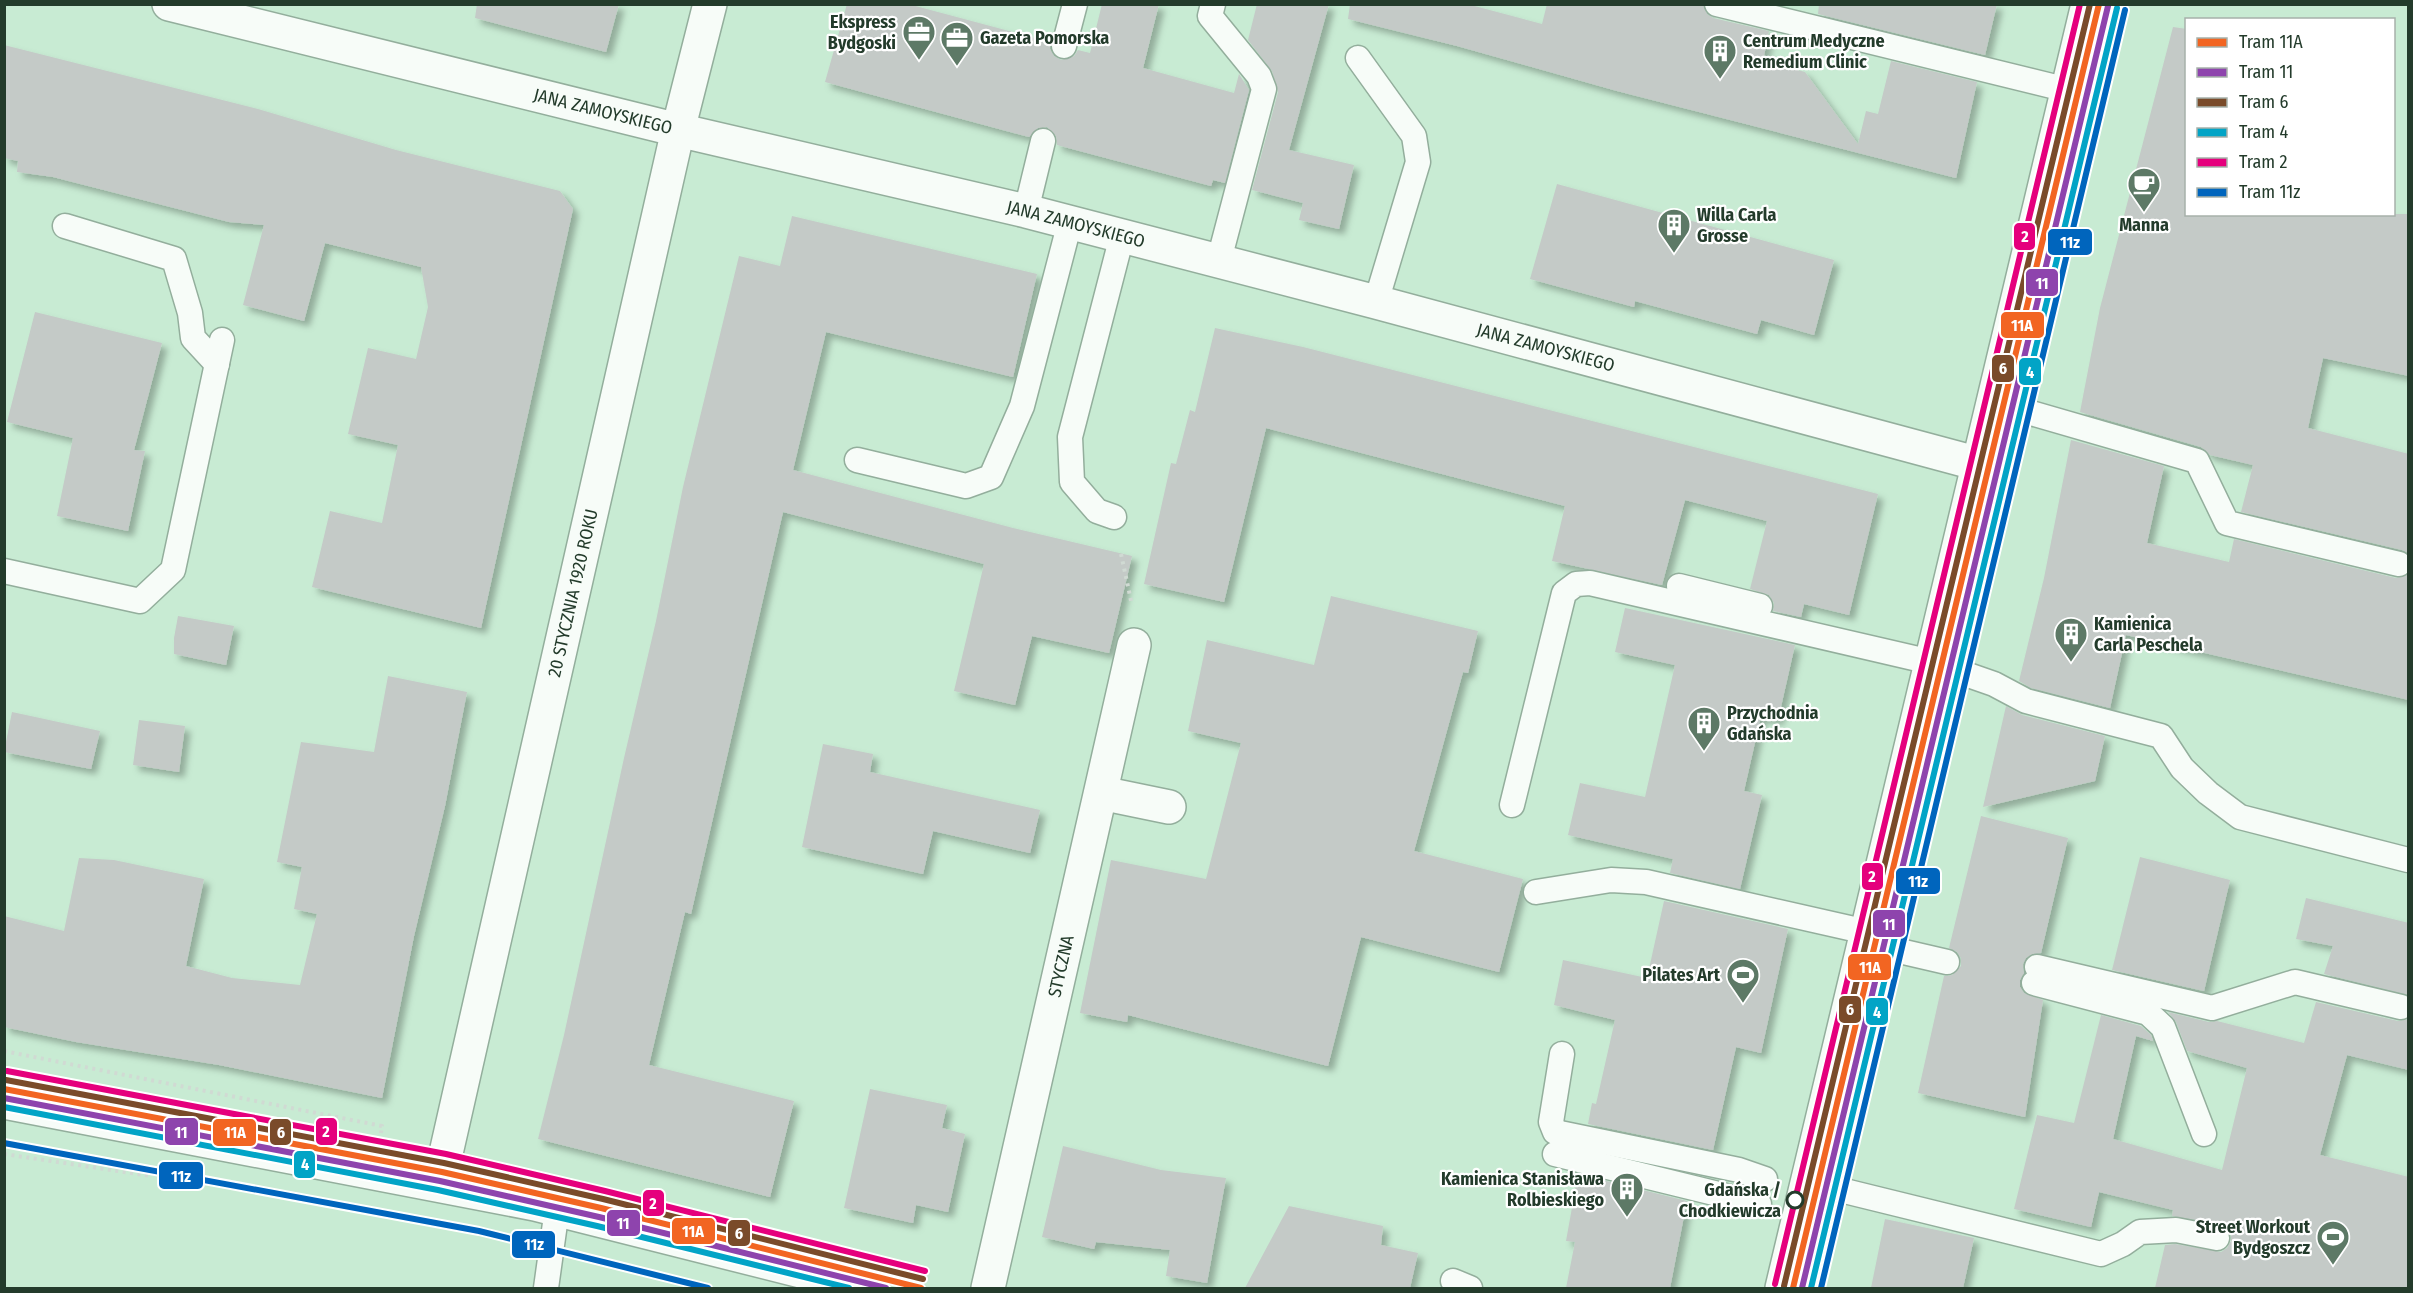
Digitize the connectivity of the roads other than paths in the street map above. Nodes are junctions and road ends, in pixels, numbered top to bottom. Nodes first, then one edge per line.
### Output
1 (169, 4) edge
2 (710, 4) edge
3 (1075, 4) edge
4 (1213, 4) edge
5 (1717, 4) edge
6 (2088, 4) edge
7 (1065, 46) dead end
8 (1358, 58) dead end
9 (2068, 90) junction
10 (678, 130) junction
11 (1043, 141) dead end
12 (1026, 211) junction
13 (1070, 222) junction
14 (65, 226) dead end
15 (1122, 236) junction
16 (1219, 260) junction
17 (1376, 302) junction
18 (222, 340) dead end
19 (217, 364) junction
20 (1993, 402) junction
21 (857, 460) dead end
22 (1979, 464) junction
23 (1114, 517) road end
24 (2398, 564) dead end
25 (4, 572) edge
26 (1679, 586) dead end
27 (1134, 645) road end
28 (1933, 654) junction
29 (1101, 793) junction
30 (1512, 805) dead end
31 (1169, 807) dead end
32 (2409, 860) edge
33 (1536, 892) dead end
34 (1866, 934) junction
35 (1948, 954) dead end
36 (2401, 1007) dead end
37 (1562, 1054) dead end
38 (4, 1102) edge
39 (2204, 1134) dead end
40 (1555, 1154) dead end
41 (1766, 1179) dead end
42 (1808, 1182) junction
43 (439, 1184) junction
44 (1760, 1204) dead end
45 (556, 1209) junction
46 (2217, 1238) dead end
47 (546, 1288) edge
48 (868, 1288) edge
49 (987, 1288) edge
50 (1782, 1288) edge

1 - 10 street, JANA ZAMOYSKIEGO
2 - 10 street, 20 STYCZNIA 1920 ROKU
3 - 7 lane
4 - 16 lane
5 - 9 lane
6 - 9 street
8 - 17 lane
9 - 20 street
10 - 12 street, JANA ZAMOYSKIEGO
10 - 43 street, 20 STYCZNIA 1920 ROKU
11 - 12 lane
12 - 13 street, JANA ZAMOYSKIEGO
13 - 15 street, JANA ZAMOYSKIEGO
13 - 21 lane
14 - 19 lane
15 - 16 street, JANA ZAMOYSKIEGO
15 - 23 lane
16 - 17 street, JANA ZAMOYSKIEGO
17 - 22 street, JANA ZAMOYSKIEGO
18 - 19 lane
19 - 25 lane
20 - 22 street
20 - 24 lane
22 - 28 street
26 - 28 lane
27 - 29 street, STYCZNA
28 - 30 lane
28 - 32 lane
28 - 34 street
29 - 31 street
29 - 49 street, STYCZNA
33 - 34 lane
34 - 35 lane
34 - 42 street
36 - 39 lane
37 - 41 lane
38 - 43 street
40 - 44 lane
42 - 46 lane
42 - 50 street
43 - 45 street
45 - 47 lane
45 - 48 street

